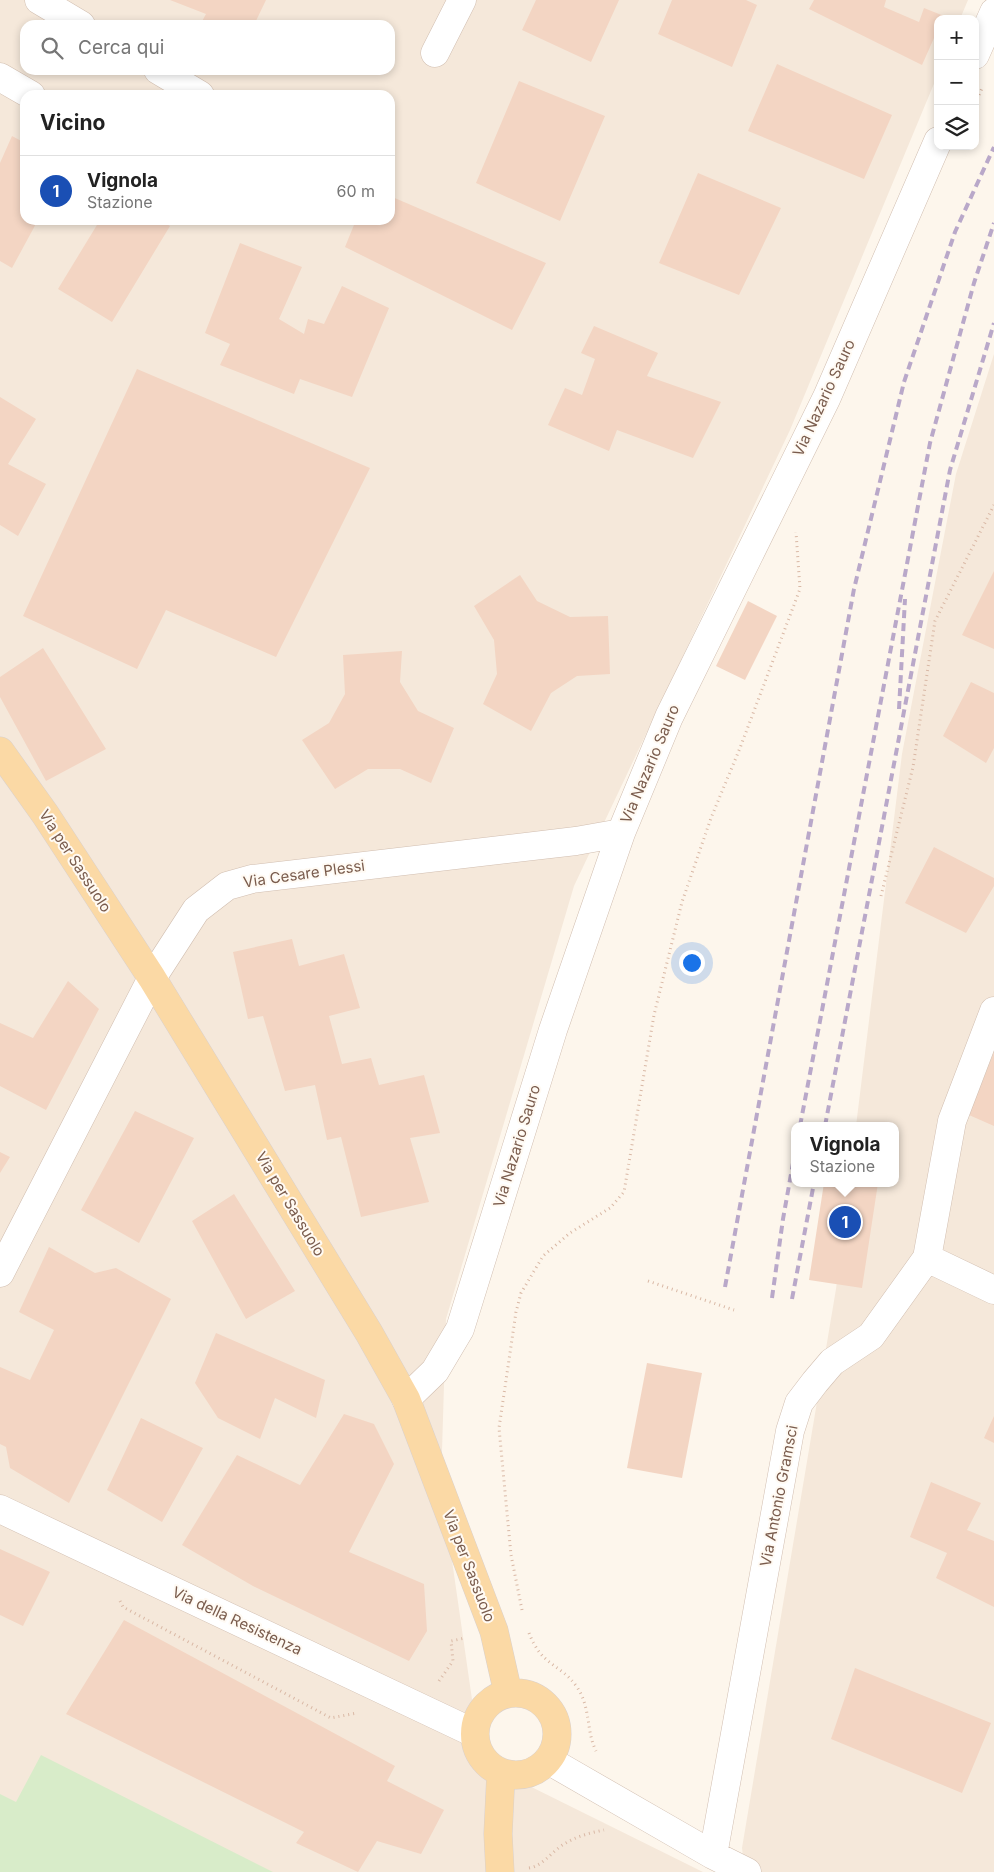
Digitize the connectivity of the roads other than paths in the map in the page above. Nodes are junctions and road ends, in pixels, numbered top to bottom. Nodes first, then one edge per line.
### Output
1 (39, 0) edge
2 (462, 0) edge
3 (994, 12) edge
4 (73, 20) edge
5 (979, 46) edge
6 (435, 53) dead end
7 (166, 75) edge
8 (0, 77) edge
9 (23, 90) edge
10 (192, 90) edge
11 (934, 150) edge
12 (0, 751) edge
13 (621, 832) junction
14 (152, 978) junction
15 (994, 1010) edge
16 (927, 1258) junction
17 (0, 1273) edge
18 (994, 1290) edge
19 (406, 1400) junction
20 (0, 1509) edge
21 (508, 1693) junction
22 (474, 1733) junction
23 (548, 1760) junction
24 (501, 1772) junction
25 (713, 1855) junction
26 (500, 1872) edge
27 (747, 1872) edge

1 - 4 street
2 - 6 street
3 - 5 street
7 - 10 street
8 - 9 street
11 - 13 street, Via Nazario Sauro
12 - 14 main road, Via per Sassuolo
13 - 14 street, Via Cesare Plessi
13 - 19 street, Via Nazario Sauro
14 - 17 street, Via Cesare Plessi
14 - 19 main road, Via per Sassuolo
15 - 16 street
16 - 18 street
16 - 25 street, Via Antonio Gramsci
19 - 21 main road, Via per Sassuolo
20 - 22 street, Via della Resistenza
21 - 22 main road
21 - 23 main road
22 - 24 main road
23 - 24 main road
23 - 25 street
24 - 26 main road
25 - 27 street

